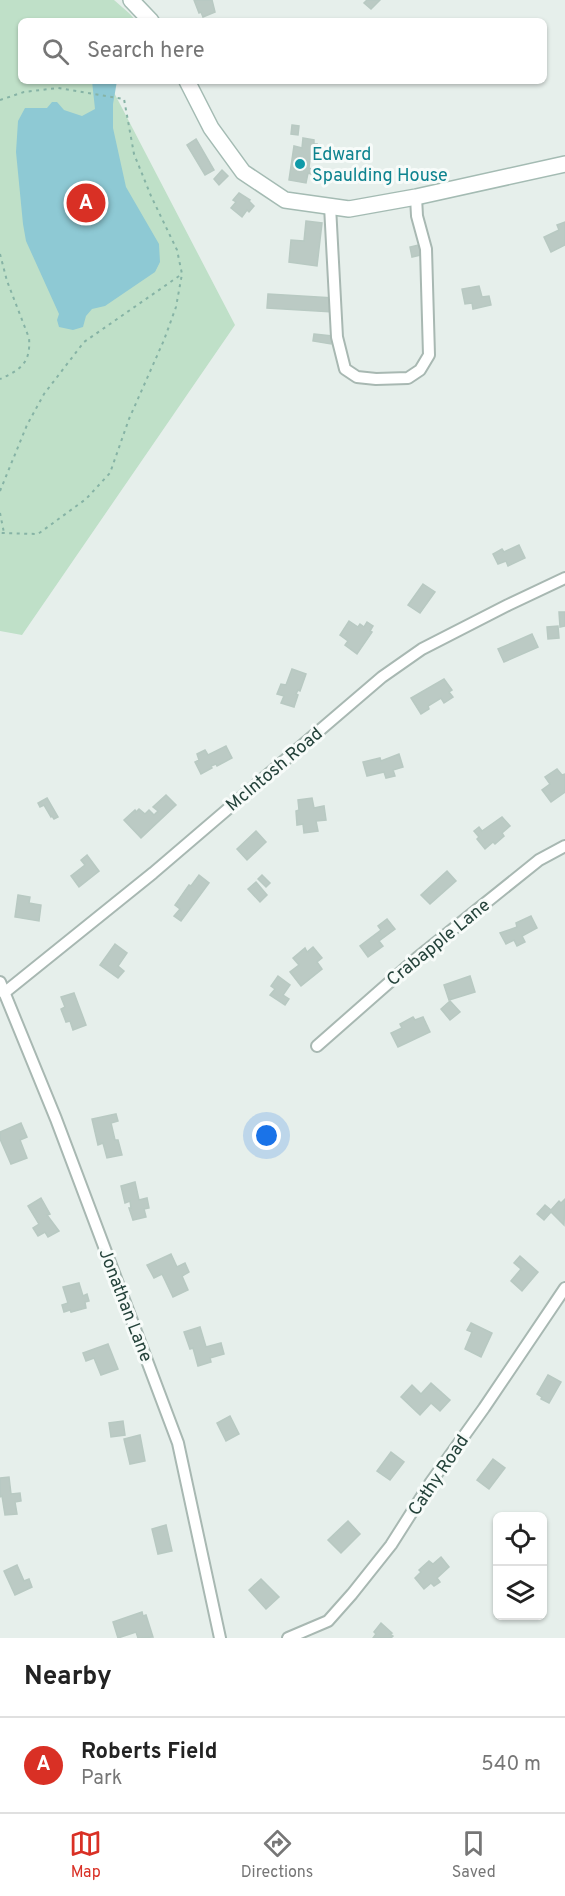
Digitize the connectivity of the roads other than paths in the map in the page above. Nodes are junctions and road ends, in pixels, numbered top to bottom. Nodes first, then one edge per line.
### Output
1 (131, 0) edge
2 (148, 18) edge
3 (189, 84) edge
4 (565, 164) edge
5 (416, 197) junction
6 (330, 206) junction
7 (565, 578) edge
8 (565, 846) edge
9 (2, 987) edge
10 (317, 1046) dead end
11 (565, 1287) edge
12 (220, 1638) edge
13 (288, 1638) edge

1 - 2 main road
3 - 6 main road
4 - 5 main road
5 - 6 main road
5 - 6 street
7 - 9 street, McIntosh Road
8 - 10 street, Crabapple Lane
9 - 12 street, Jonathan Lane
11 - 13 street, Cathy Road

